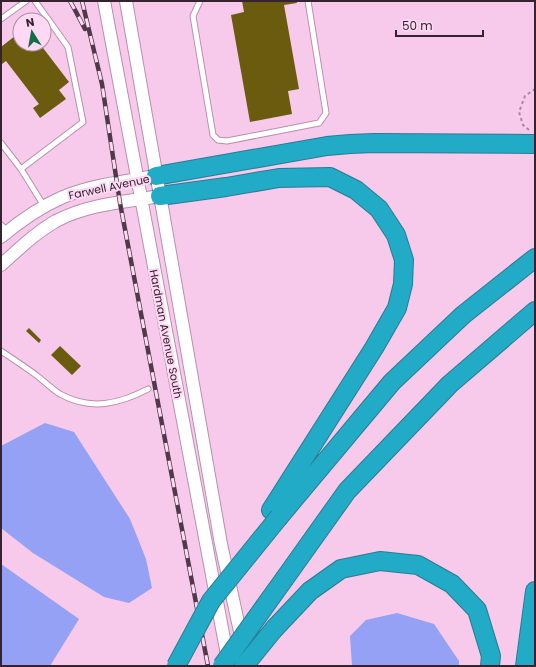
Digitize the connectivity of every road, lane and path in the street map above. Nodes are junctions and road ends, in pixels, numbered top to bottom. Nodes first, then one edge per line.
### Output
1 (26, 1) edge
2 (35, 1) edge
3 (104, 1) edge
4 (126, 1) edge
5 (200, 1) edge
6 (308, 1) edge
7 (2, 16) edge
8 (535, 89) edge
9 (532, 137) edge
10 (1, 143) edge
11 (21, 169) junction
12 (156, 176) junction
13 (138, 180) junction
14 (160, 196) junction
15 (141, 199) junction
16 (44, 206) junction
17 (3, 231) edge
18 (535, 258) edge
19 (1, 265) edge
20 (535, 311) edge
21 (1, 351) edge
22 (148, 389) dead end
23 (275, 514) junction
24 (535, 591) edge
25 (176, 666) edge
26 (222, 666) edge
27 (230, 666) edge
28 (244, 666) edge
29 (247, 666) edge
30 (490, 666) edge
31 (525, 666) edge

1 - 7 lane
2 - 11 lane
3 - 13 street, Hardman Avenue South
4 - 12 street, Hardman Avenue South
5 - 6 lane
8 - 9 path
9 - 12 highway
10 - 11 lane
11 - 16 lane
12 - 13 street, Farwell Avenue
12 - 14 street, Hardman Avenue South
13 - 15 street, Hardman Avenue South
13 - 16 street, Farwell Avenue
14 - 15 street, Farwell Avenue
14 - 23 highway
14 - 29 street, Hardman Avenue South
15 - 19 street, Farwell Avenue
15 - 27 street, Hardman Avenue South
16 - 17 street, Farwell Avenue
18 - 23 highway
20 - 26 highway, bridge
21 - 22 lane
23 - 25 highway, bridge
24 - 31 highway
28 - 30 highway, bridge

